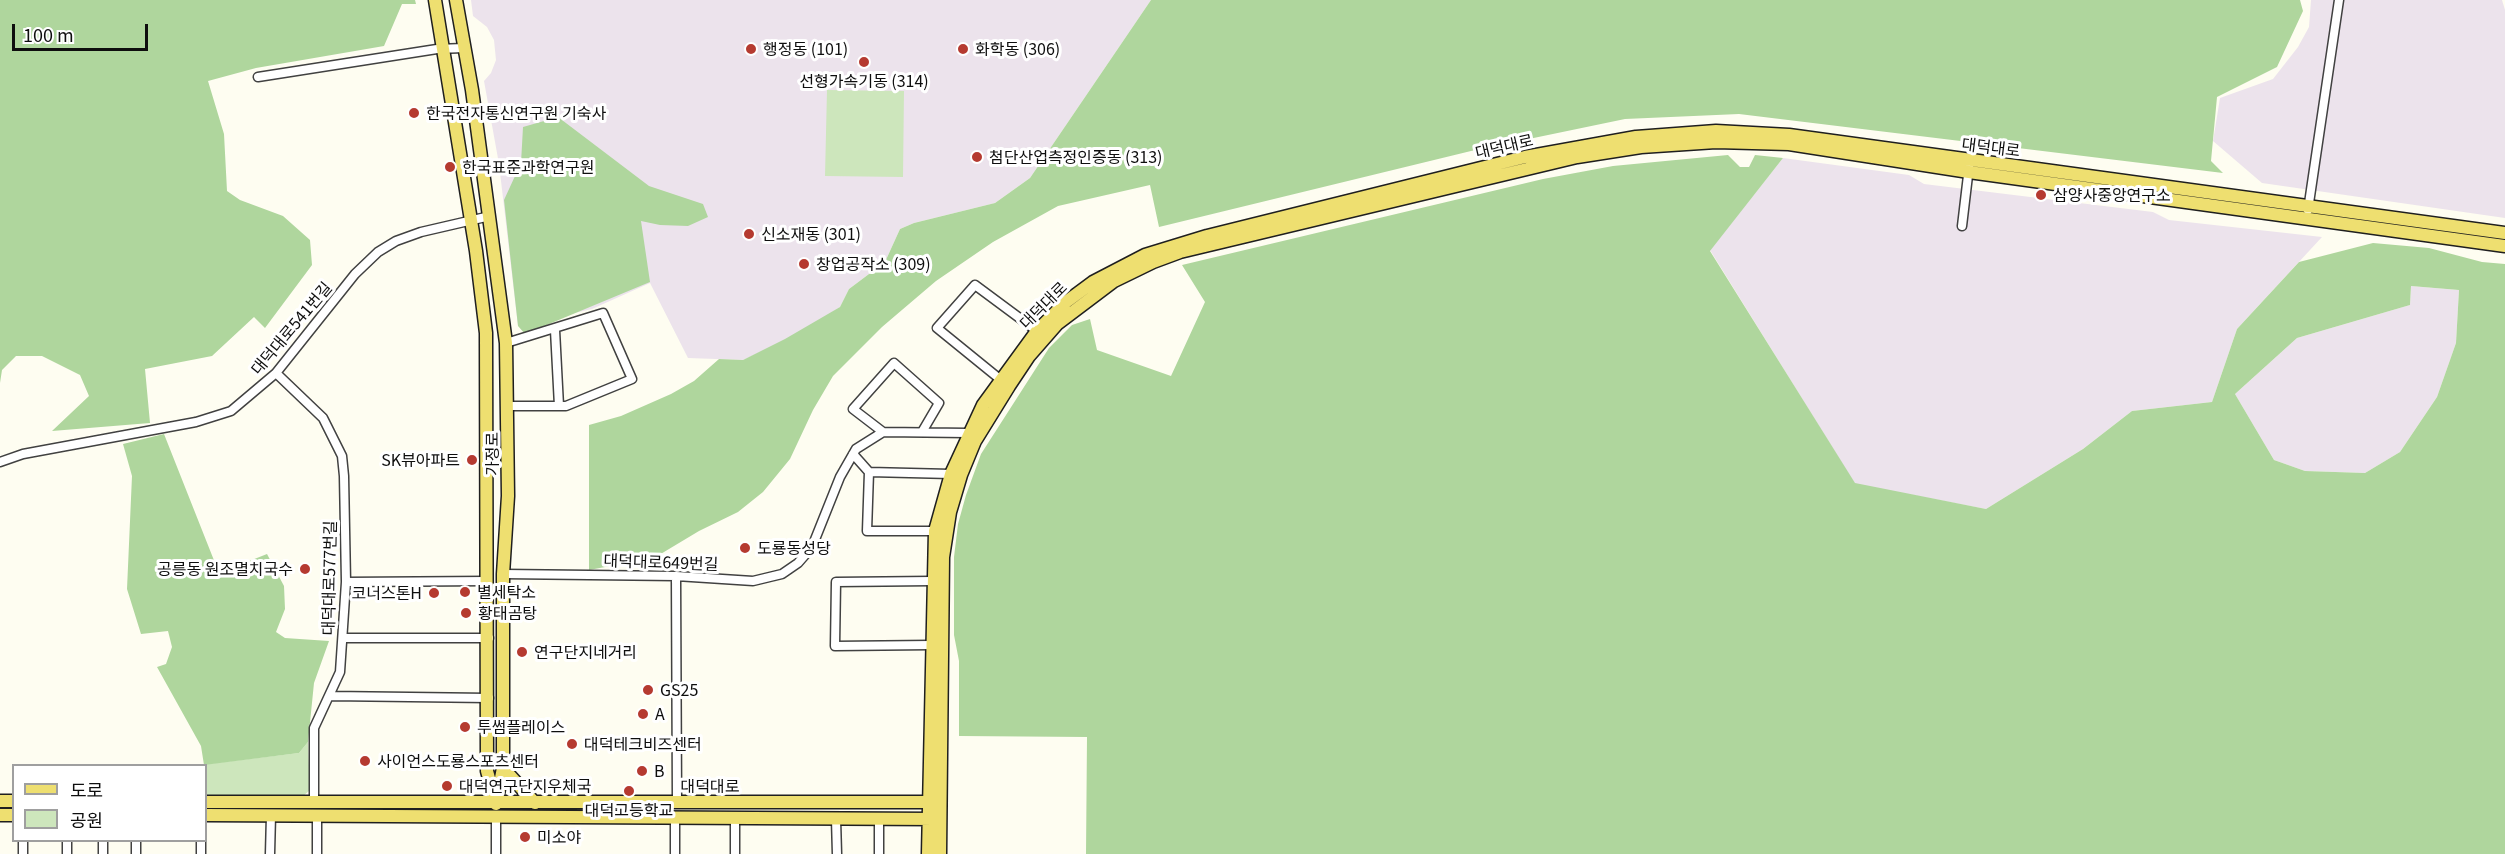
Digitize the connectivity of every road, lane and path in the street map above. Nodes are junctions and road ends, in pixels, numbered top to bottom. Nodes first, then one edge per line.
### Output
1 (435, 0) edge
2 (456, 0) edge
3 (2339, 0) edge
4 (464, 48) junction
5 (443, 49) junction
6 (258, 77) dead end
7 (1969, 166) junction
8 (2309, 205) junction
9 (490, 216) junction
10 (470, 219) junction
11 (2307, 219) junction
12 (1962, 226) dead end
13 (2505, 233) edge
14 (2505, 246) edge
15 (555, 330) junction
16 (1037, 331) junction
17 (506, 343) junction
18 (276, 373) junction
19 (1001, 380) junction
20 (508, 406) junction
21 (559, 406) junction
22 (883, 432) junction
23 (922, 432) junction
24 (968, 433) junction
25 (853, 454) junction
26 (0, 462) edge
27 (868, 472) junction
28 (951, 474) junction
29 (935, 531) junction
30 (503, 574) junction
31 (676, 576) junction
32 (488, 581) junction
33 (932, 581) junction
34 (346, 582) junction
35 (343, 638) junction
36 (489, 638) junction
37 (931, 645) junction
38 (331, 696) junction
39 (489, 698) junction
40 (503, 768) junction
41 (207, 802) edge
42 (933, 802) junction
43 (314, 803) junction
44 (535, 803) junction
45 (677, 803) junction
46 (496, 810) junction
47 (207, 815) edge
48 (271, 815) junction
49 (317, 815) junction
50 (675, 817) junction
51 (735, 818) junction
52 (836, 819) junction
53 (879, 819) junction
54 (933, 819) junction
55 (270, 854) edge
56 (317, 854) edge
57 (496, 854) edge
58 (675, 854) edge
59 (735, 854) edge
60 (837, 854) edge
61 (879, 854) edge
62 (928, 854) edge
63 (940, 854) edge

1 - 5 main road, 가정로
2 - 4 main road, 가정로
3 - 8 street
4 - 5 street
4 - 9 main road, 가정로
5 - 6 street
5 - 10 main road, 가정로
7 - 8 main road, 대덕대로
7 - 11 main road, 대덕대로
7 - 12 street
7 - 16 main road, 대덕대로
7 - 42 main road, 대덕대로
8 - 11 street
8 - 13 main road, 대덕대로
9 - 10 street, 대덕대로541번길
9 - 17 main road, 가정로
10 - 18 street, 대덕대로541번길
10 - 32 main road, 가정로
11 - 14 main road, 대덕대로
15 - 17 street
15 - 21 street
15 - 21 street
16 - 19 main road, 대덕대로
16 - 19 street
17 - 20 main road, 가정로
18 - 26 street, 대덕대로541번길
18 - 34 street, 대덕대로577번길
19 - 24 main road, 대덕대로
20 - 21 street
20 - 30 main road, 가정로
22 - 23 street
22 - 23 street
22 - 25 street, 대덕대로649번길
23 - 24 street
24 - 28 main road, 대덕대로
25 - 27 street
25 - 31 street, 대덕대로649번길
27 - 28 street
27 - 29 street
28 - 29 main road, 대덕대로
29 - 33 main road, 대덕대로
30 - 31 street, 대덕대로649번길
30 - 40 main road, 가정로
31 - 45 street
32 - 34 street
32 - 36 main road, 가정로
33 - 37 main road, 대덕대로
33 - 37 street
34 - 35 street, 대덕대로577번길
35 - 36 street
35 - 38 street, 대덕대로577번길
36 - 39 main road, 가정로
37 - 42 main road, 대덕대로
38 - 39 street
38 - 43 street, 대덕대로577번길
39 - 46 main road, 가정로
40 - 44 main road
40 - 46 main road, 가정로
41 - 43 main road, 대덕대로
42 - 45 main road, 대덕대로
42 - 54 main road, 대덕대로
43 - 46 main road, 대덕대로
44 - 45 main road, 대덕대로
44 - 46 main road, 대덕대로
46 - 49 main road, 대덕대로
46 - 50 main road, 대덕대로
46 - 57 street
47 - 48 main road, 대덕대로
48 - 49 main road, 대덕대로
48 - 55 street
49 - 56 street
50 - 51 main road, 대덕대로
50 - 58 street
51 - 52 main road, 대덕대로
51 - 59 street
52 - 53 main road, 대덕대로
52 - 60 street
53 - 54 main road, 대덕대로
53 - 61 street
54 - 62 main road
54 - 63 main road

